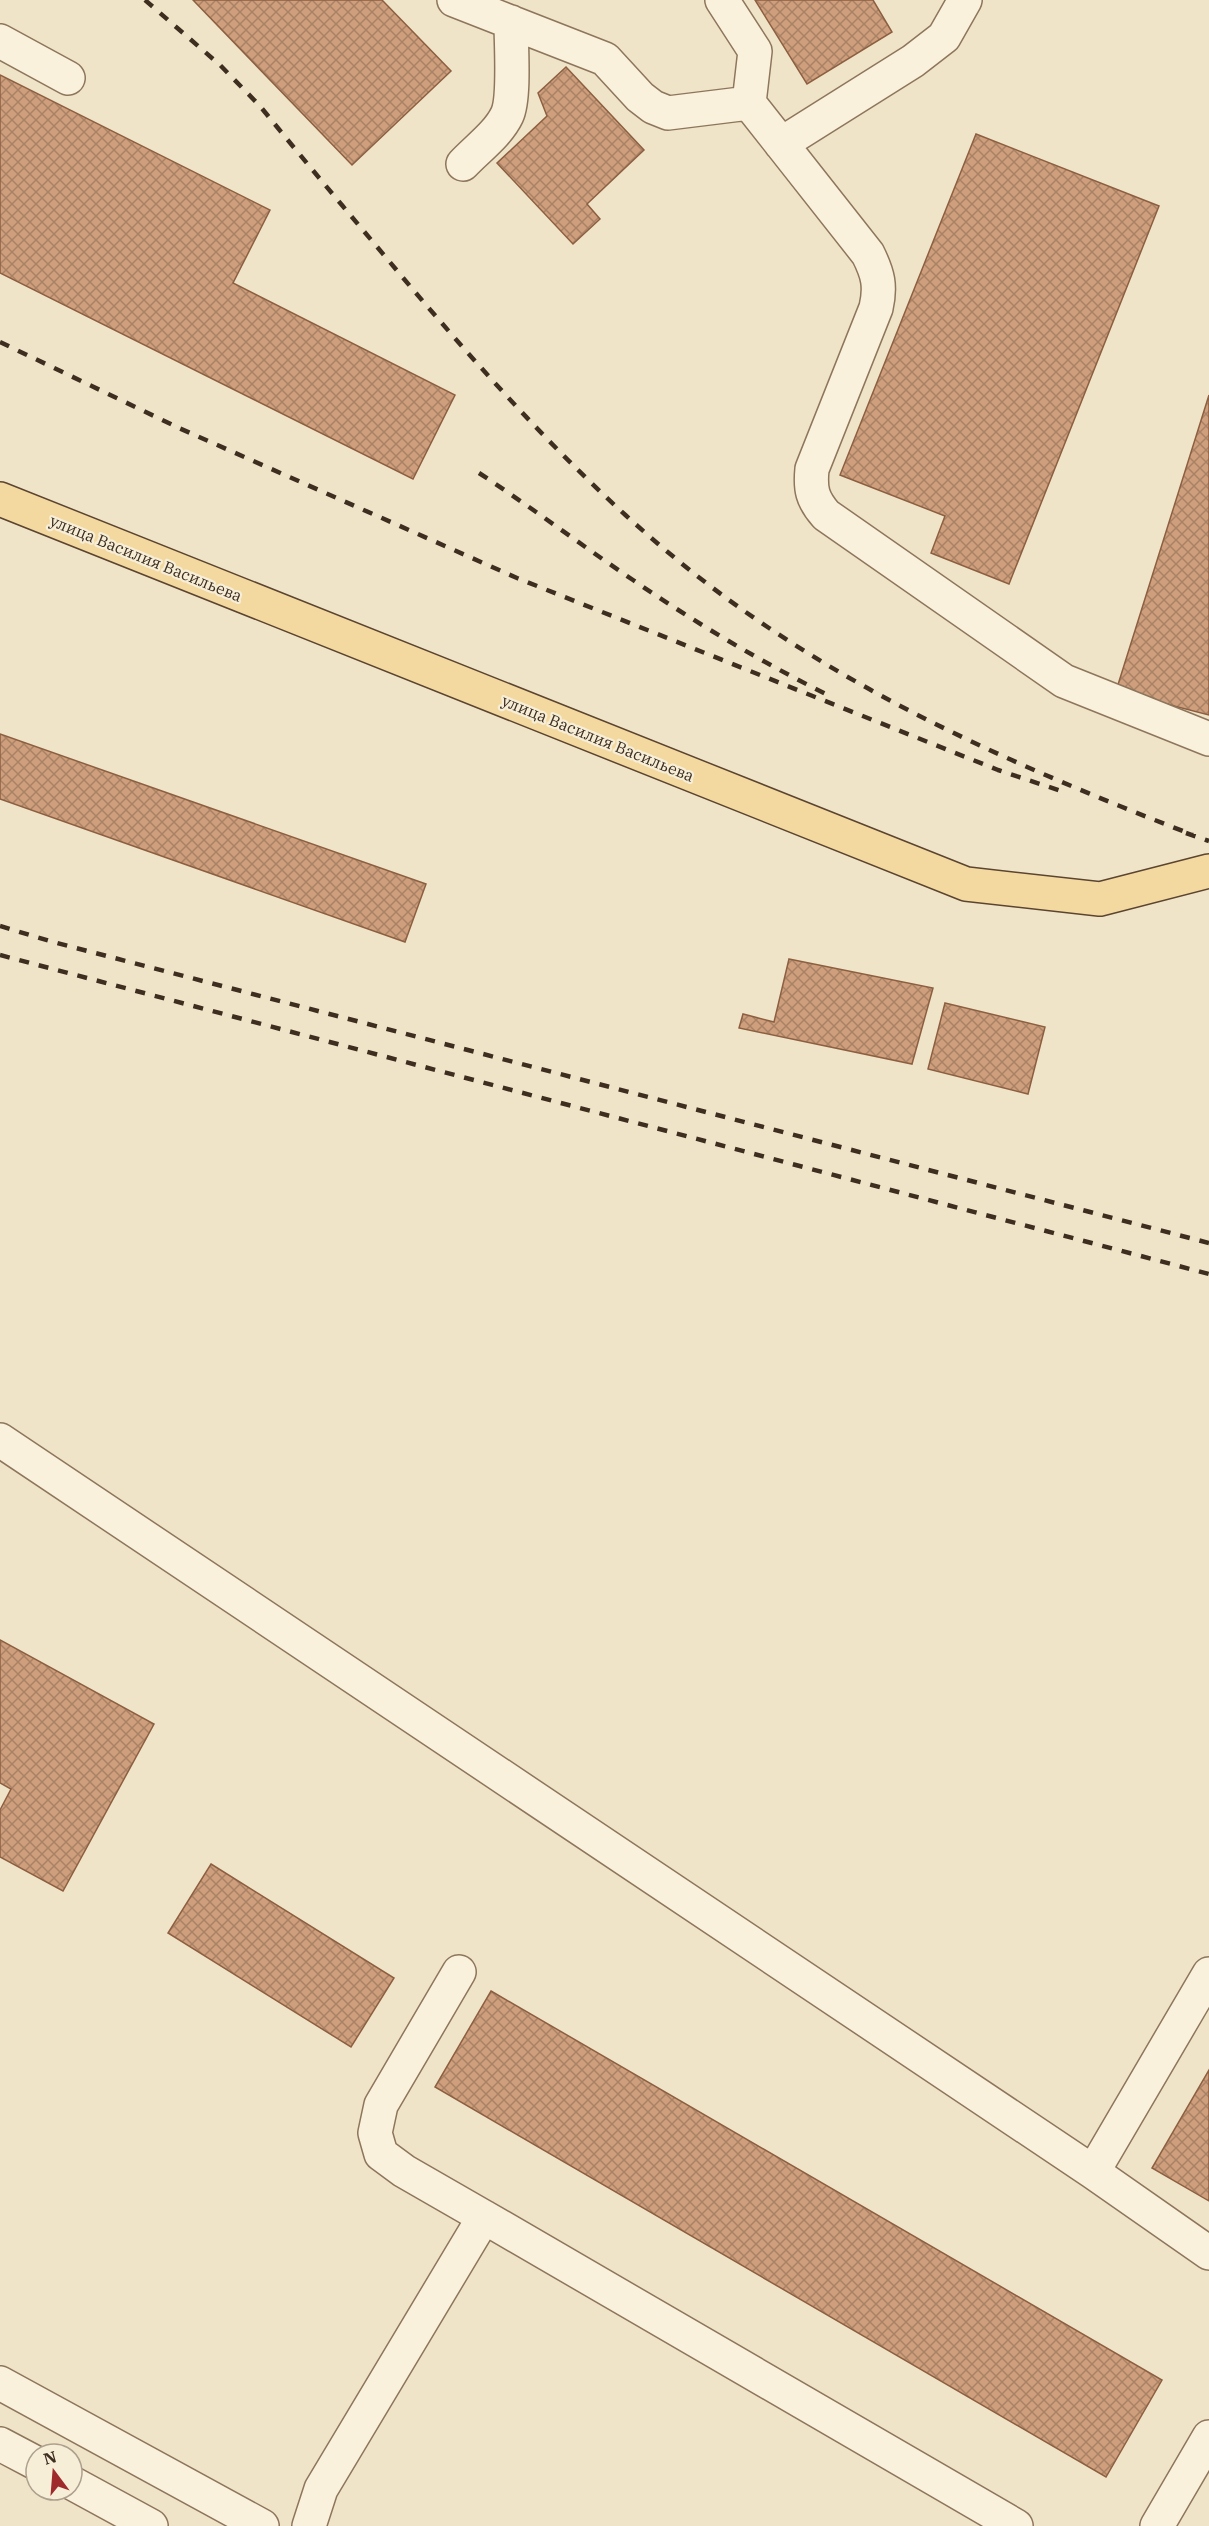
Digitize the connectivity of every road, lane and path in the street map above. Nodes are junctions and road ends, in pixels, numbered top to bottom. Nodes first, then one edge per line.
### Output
1 (454, 0) edge
2 (722, 0) edge
3 (964, 0) edge
4 (511, 22) junction
5 (0, 41) edge
6 (68, 78) dead end
7 (749, 103) junction
8 (781, 144) junction
9 (463, 164) dead end
10 (0, 499) edge
11 (1209, 739) edge
12 (1209, 872) edge
13 (0, 1440) edge
14 (459, 1972) dead end
15 (1209, 1974) edge
16 (1093, 2172) junction
17 (484, 2217) junction
18 (1209, 2253) edge
19 (0, 2383) edge
20 (1209, 2437) edge
21 (0, 2444) edge
22 (24, 2457) edge
23 (84, 2490) edge
24 (151, 2526) edge
25 (262, 2526) edge
26 (309, 2526) edge
27 (1016, 2526) edge
28 (1157, 2526) edge

1 - 4 lane
2 - 7 lane
3 - 8 lane
4 - 7 lane
4 - 9 lane
5 - 6 lane
7 - 8 lane
8 - 11 lane
10 - 12 main road, улица Василия Васильева
13 - 16 lane
14 - 17 lane
15 - 16 lane
16 - 18 lane
17 - 26 lane
17 - 27 lane
19 - 25 lane
20 - 28 lane
21 - 22 lane
23 - 24 lane

